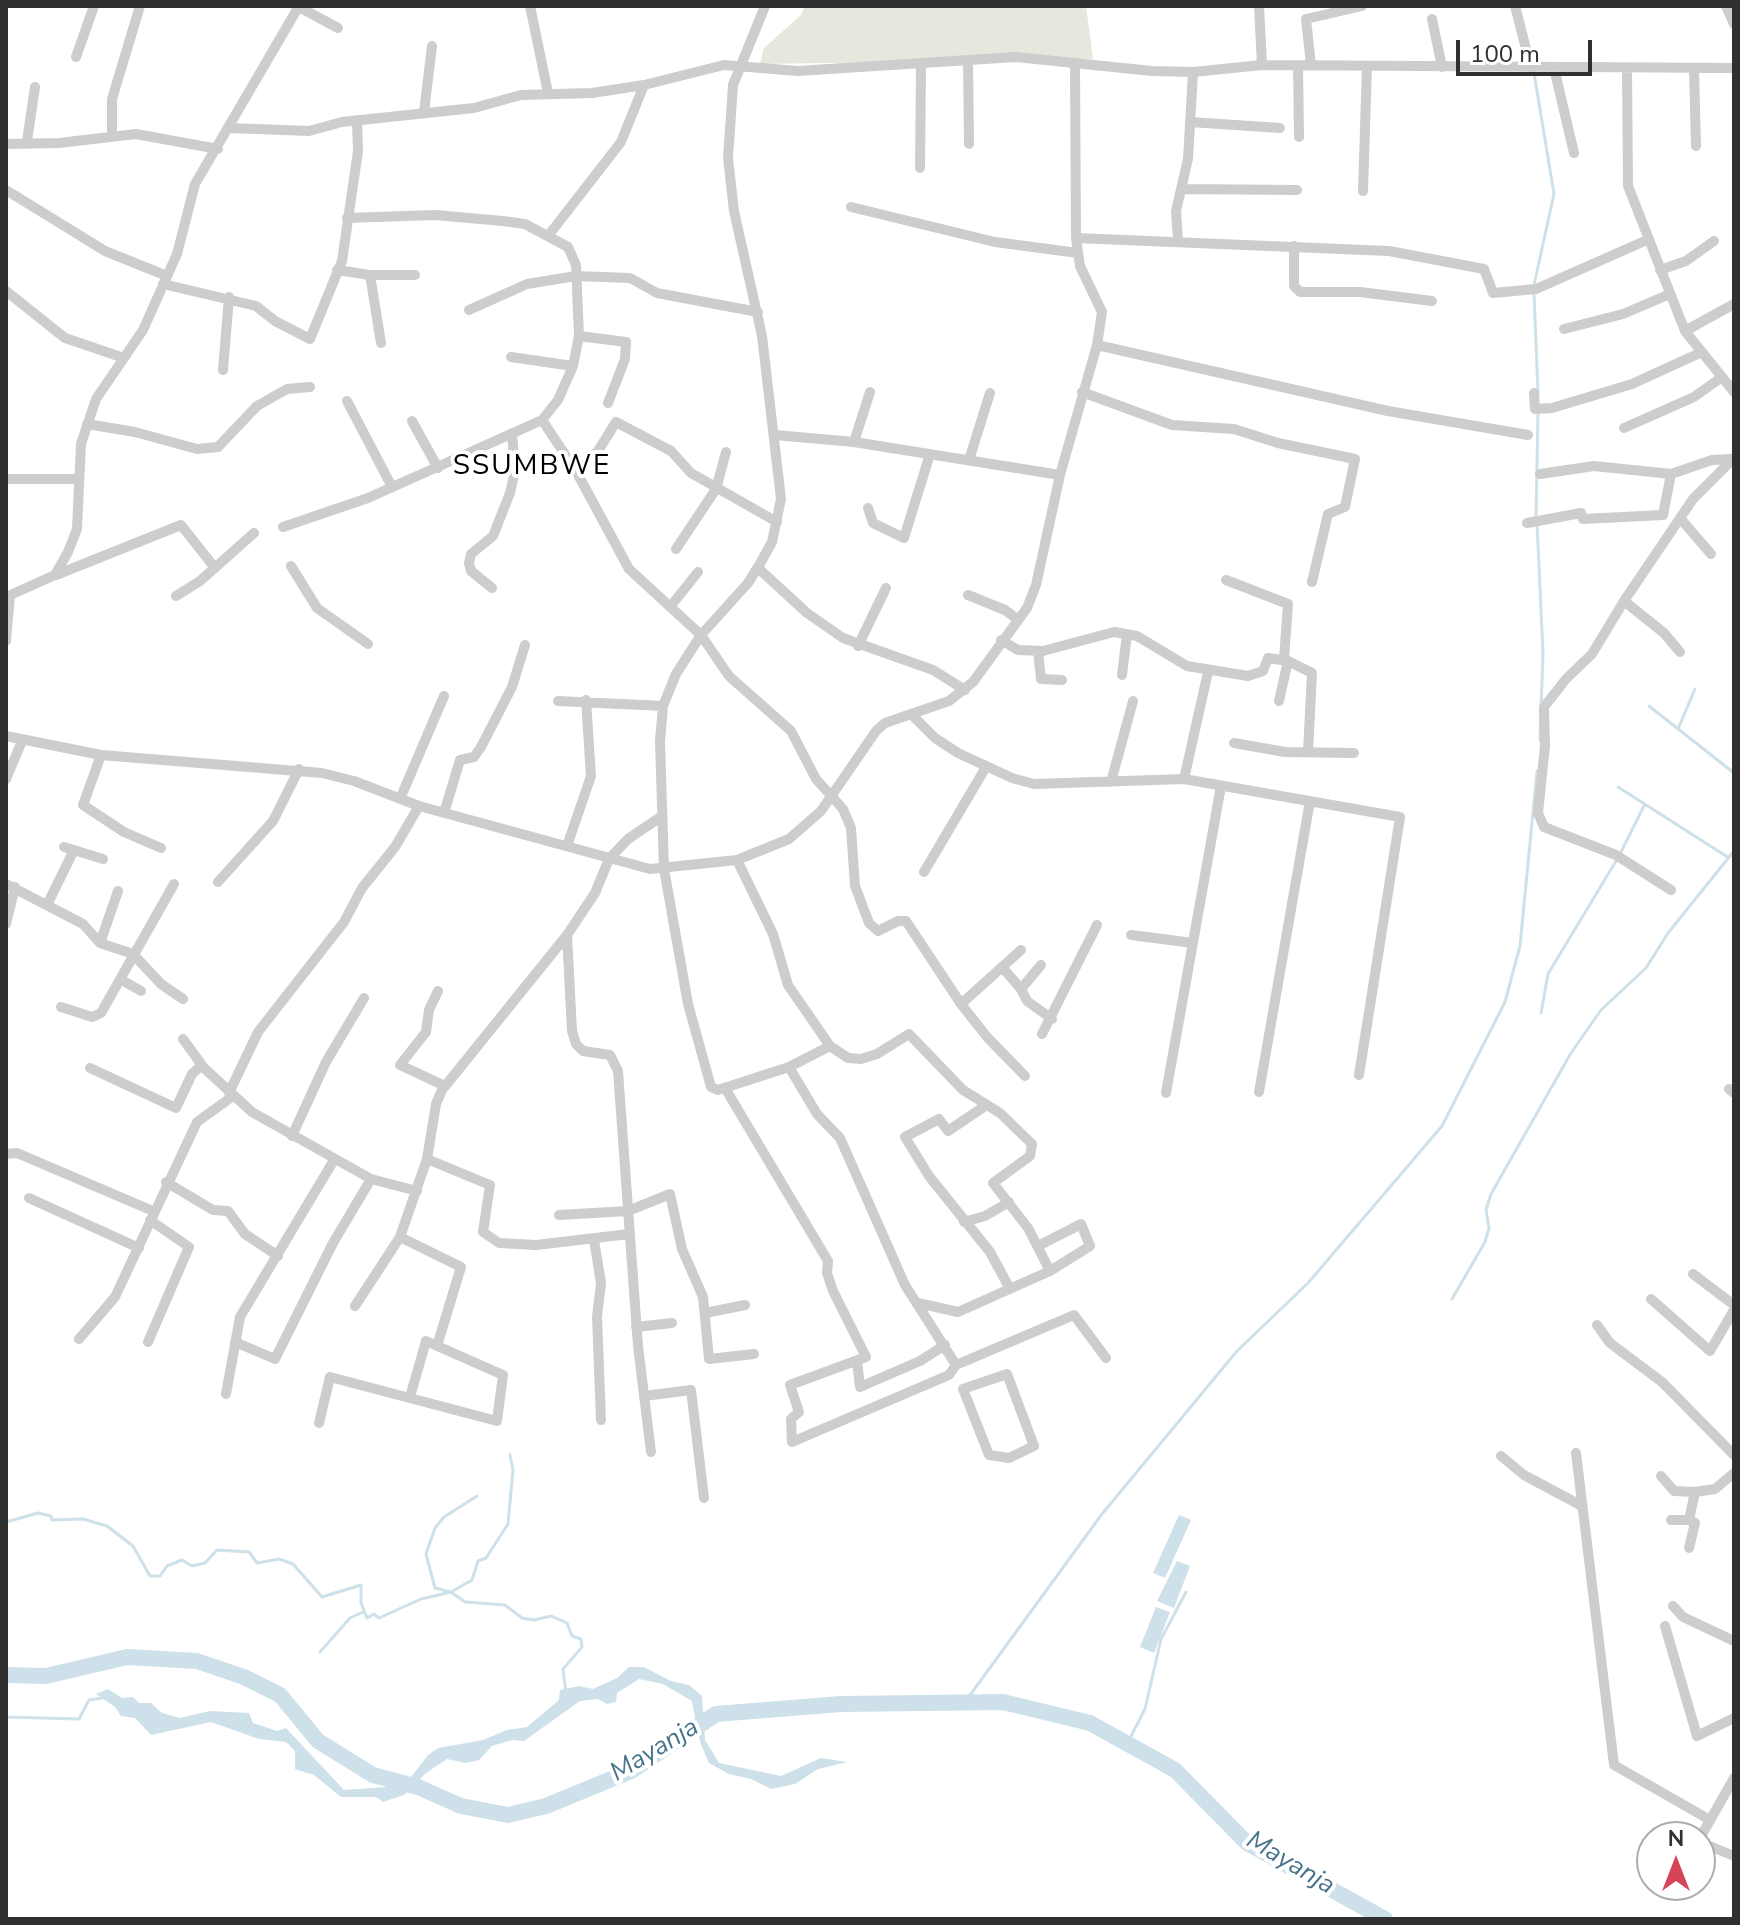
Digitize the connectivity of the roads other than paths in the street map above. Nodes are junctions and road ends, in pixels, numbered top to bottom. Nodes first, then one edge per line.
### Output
1 (94, 6) edge
2 (299, 6) edge
3 (530, 6) edge
4 (765, 6) edge
5 (1259, 6) edge
6 (1362, 6) edge
7 (1515, 6) edge
8 (1726, 6) edge
9 (138, 7) edge
10 (1432, 19) dead end
11 (1734, 24) edge
12 (338, 28) dead end
13 (432, 46) dead end
14 (76, 57) dead end
15 (968, 60) junction
16 (1075, 64) junction
17 (741, 65) junction
18 (1262, 65) junction
19 (1298, 65) junction
20 (1311, 65) junction
21 (921, 66) junction
22 (1367, 66) junction
23 (1442, 67) junction
24 (1531, 68) junction
25 (1554, 68) junction
26 (1694, 68) junction
27 (1734, 68) edge
28 (1627, 69) junction
29 (1193, 72) junction
30 (644, 85) junction
31 (35, 87) dead end
32 (548, 93) junction
33 (424, 112) junction
34 (357, 120) junction
35 (1190, 122) junction
36 (230, 128) junction
37 (1280, 128) dead end
38 (112, 135) junction
39 (1299, 137) dead end
40 (27, 141) junction
41 (6, 144) edge
42 (969, 144) dead end
43 (1696, 146) dead end
44 (218, 149) junction
45 (1574, 153) dead end
46 (920, 168) dead end
47 (1183, 189) junction
48 (6, 190) edge
49 (1297, 190) dead end
50 (1363, 191) dead end
51 (851, 207) dead end
52 (347, 218) junction
53 (548, 236) junction
54 (1076, 238) junction
55 (1178, 240) junction
56 (1647, 240) junction
57 (1714, 241) dead end
58 (1294, 246) junction
59 (1078, 253) junction
60 (337, 270) junction
61 (1660, 270) junction
62 (370, 275) junction
63 (415, 275) dead end
64 (576, 276) junction
65 (165, 280) junction
66 (6, 291) edge
67 (1670, 294) junction
68 (229, 297) junction
69 (1432, 301) dead end
70 (1734, 304) edge
71 (469, 310) dead end
72 (758, 312) junction
73 (1564, 329) dead end
74 (1685, 331) junction
75 (579, 336) junction
76 (381, 343) dead end
77 (1097, 345) junction
78 (1702, 352) junction
79 (511, 357) dead end
80 (124, 358) junction
81 (573, 366) junction
82 (223, 370) dead end
83 (1722, 377) junction
84 (310, 387) dead end
85 (870, 392) dead end
86 (1082, 392) junction
87 (1734, 392) edge
88 (990, 393) dead end
89 (1534, 393) dead end
90 (347, 401) dead end
91 (608, 403) dead end
92 (542, 420) junction
93 (412, 421) dead end
94 (87, 424) junction
95 (1624, 428) dead end
96 (512, 433) junction
97 (775, 435) junction
98 (1528, 435) dead end
99 (854, 442) junction
100 (726, 452) dead end
101 (930, 454) junction
102 (1733, 458) edge
103 (969, 460) junction
104 (438, 468) junction
105 (576, 471) junction
106 (1540, 474) dead end
107 (1671, 474) junction
108 (1060, 475) junction
109 (6, 479) edge
110 (77, 479) junction
111 (392, 487) junction
112 (716, 489) junction
113 (868, 508) dead end
114 (1680, 518) junction
115 (777, 522) junction
116 (1533, 522) dead end
117 (283, 527) dead end
118 (254, 533) dead end
119 (676, 549) dead end
120 (1711, 554) dead end
121 (291, 566) dead end
122 (215, 568) junction
123 (758, 568) junction
124 (698, 572) dead end
125 (55, 575) junction
126 (1226, 580) dead end
127 (1312, 582) dead end
128 (492, 588) dead end
129 (886, 588) dead end
130 (968, 595) dead end
131 (8, 596) edge
132 (176, 596) dead end
133 (1624, 601) junction
134 (670, 607) junction
135 (1017, 619) junction
136 (1127, 634) junction
137 (701, 635) junction
138 (1001, 640) junction
139 (6, 641) edge
140 (368, 644) dead end
141 (525, 645) dead end
142 (858, 646) junction
143 (1038, 651) junction
144 (1680, 652) dead end
145 (1286, 660) junction
146 (1208, 672) junction
147 (1122, 675) dead end
148 (1062, 680) dead end
149 (965, 690) junction
150 (444, 696) dead end
151 (586, 700) junction
152 (558, 701) dead end
153 (1133, 701) dead end
154 (1279, 701) dead end
155 (663, 706) junction
156 (911, 714) junction
157 (6, 736) edge
158 (22, 741) junction
159 (1234, 743) dead end
160 (1308, 752) junction
161 (1354, 753) dead end
162 (101, 755) junction
163 (986, 767) junction
164 (299, 769) junction
165 (6, 779) edge
166 (1184, 779) junction
167 (1111, 782) junction
168 (1221, 786) junction
169 (833, 795) junction
170 (400, 799) junction
171 (1310, 801) junction
172 (419, 806) junction
173 (444, 813) junction
174 (662, 816) junction
175 (567, 846) junction
176 (161, 848) dead end
177 (103, 859) dead end
178 (609, 859) junction
179 (737, 860) junction
180 (664, 869) junction
181 (924, 872) dead end
182 (218, 882) dead end
183 (174, 884) dead end
184 (11, 885) edge
185 (1671, 890) dead end
186 (118, 891) dead end
187 (47, 905) junction
188 (6, 924) edge
189 (1097, 925) dead end
190 (567, 935) junction
191 (1131, 935) dead end
192 (100, 943) junction
193 (1193, 943) junction
194 (1021, 950) dead end
195 (133, 954) junction
196 (1041, 965) dead end
197 (1002, 967) junction
198 (120, 979) junction
199 (1021, 989) junction
200 (141, 991) dead end
201 (438, 991) dead end
202 (364, 998) dead end
203 (183, 999) dead end
204 (961, 1004) junction
205 (61, 1007) dead end
206 (1052, 1019) junction
207 (1042, 1034) dead end
208 (183, 1039) dead end
209 (830, 1046) junction
210 (202, 1065) junction
211 (789, 1067) junction
212 (90, 1068) dead end
213 (1359, 1075) dead end
214 (1025, 1076) dead end
215 (445, 1086) junction
216 (725, 1088) junction
217 (1259, 1092) dead end
218 (1166, 1093) dead end
219 (231, 1094) junction
220 (985, 1106) junction
221 (292, 1136) junction
222 (6, 1154) edge
223 (427, 1159) junction
224 (334, 1160) junction
225 (371, 1179) junction
226 (166, 1182) junction
227 (417, 1191) junction
228 (29, 1198) dead end
229 (1009, 1202) junction
230 (628, 1211) junction
231 (559, 1215) dead end
232 (151, 1216) junction
233 (964, 1222) junction
234 (629, 1234) junction
235 (400, 1237) junction
236 (594, 1240) junction
237 (1038, 1246) junction
238 (139, 1248) junction
239 (278, 1256) junction
240 (1050, 1271) junction
241 (1693, 1274) dead end
242 (1010, 1289) junction
243 (1651, 1299) dead end
244 (918, 1303) junction
245 (745, 1305) dead end
246 (355, 1306) dead end
247 (1734, 1307) edge
248 (705, 1313) junction
249 (672, 1323) dead end
250 (1597, 1325) dead end
251 (636, 1327) junction
252 (79, 1339) dead end
253 (148, 1342) dead end
254 (235, 1342) junction
255 (945, 1345) junction
256 (437, 1346) junction
257 (754, 1354) dead end
258 (1106, 1358) dead end
259 (857, 1361) junction
260 (956, 1365) junction
261 (226, 1394) dead end
262 (644, 1396) junction
263 (410, 1397) junction
264 (601, 1420) dead end
265 (319, 1423) dead end
266 (983, 1440) joint
267 (651, 1452) dead end
268 (1576, 1453) dead end
269 (1734, 1455) edge
270 (1501, 1456) dead end
271 (1734, 1473) edge
272 (1661, 1476) dead end
273 (1695, 1492) junction
274 (704, 1498) dead end
275 (1582, 1506) junction
276 (1671, 1520) dead end
277 (1689, 1520) junction
278 (1689, 1548) dead end
279 (1673, 1606) dead end
280 (1665, 1626) dead end
281 (1734, 1641) edge
282 (1734, 1718) edge
283 (1734, 1778) edge
284 (1710, 1820) joint

1 - 14 street
2 - 12 street
2 - 36 street
3 - 32 street
4 - 17 street
5 - 18 street
6 - 20 street
7 - 24 street
8 - 11 street
9 - 38 street
10 - 23 street
13 - 33 street
15 - 16 street
15 - 21 street
15 - 42 street
16 - 29 street
16 - 54 street
17 - 21 street
17 - 30 street
17 - 72 street
18 - 19 street
18 - 29 street
19 - 20 street
19 - 39 street
20 - 22 street
21 - 46 street
22 - 23 street
22 - 50 street
23 - 24 street
24 - 25 street
25 - 28 street
25 - 45 street
26 - 27 street
26 - 28 street
26 - 43 street
28 - 56 street
29 - 35 street
30 - 32 street
30 - 53 street
31 - 40 street
32 - 33 street
33 - 34 street
34 - 36 street
34 - 52 street
35 - 37 street
35 - 47 street
36 - 44 street
38 - 40 street
38 - 44 street
40 - 41 street
44 - 65 street
47 - 49 street
47 - 55 street
48 - 65 street
51 - 59 street
52 - 53 street
52 - 60 street
53 - 64 street
54 - 55 street
54 - 59 street
55 - 58 street
56 - 58 street
56 - 61 street
57 - 61 street
58 - 69 street
59 - 77 street
60 - 62 street
60 - 68 street
61 - 67 street
62 - 63 street
62 - 76 street
64 - 71 street
64 - 72 street
64 - 75 street
65 - 68 street
65 - 80 street
66 - 80 street
67 - 73 street
67 - 74 street
68 - 82 street
70 - 74 street
72 - 97 street
74 - 78 street
75 - 81 street
75 - 91 street
77 - 86 street
77 - 98 street
78 - 83 street
78 - 89 street
79 - 81 street
80 - 94 street
81 - 92 street
83 - 87 street
83 - 95 street
84 - 94 street
85 - 99 street
86 - 108 street
86 - 127 street
88 - 103 street
90 - 111 street
92 - 96 street
92 - 105 street
93 - 104 street
94 - 110 street
96 - 104 street
96 - 128 street
97 - 99 street
97 - 115 street
99 - 101 street
100 - 112 street
101 - 103 street
101 - 113 street
102 - 107 street
102 - 114 street
103 - 108 street
104 - 111 street
105 - 112 street
105 - 134 street
106 - 107 street
107 - 116 street
108 - 135 street
109 - 110 street
110 - 125 street
111 - 117 street
112 - 115 street
112 - 119 street
114 - 120 street
114 - 133 street
115 - 123 street
118 - 122 street
121 - 140 street
122 - 125 street
122 - 132 street
123 - 137 street
123 - 142 street
124 - 134 street
125 - 131 street
126 - 145 street
129 - 142 street
130 - 135 street
131 - 139 street
133 - 144 street
133 - 185 street
134 - 137 street
135 - 138 street
136 - 143 street
136 - 146 street
136 - 147 street
137 - 155 street
137 - 169 street
138 - 143 street
138 - 149 street
141 - 173 street
142 - 149 street
143 - 148 street
145 - 146 street
145 - 154 street
145 - 160 street
146 - 166 street
149 - 156 street
150 - 170 street
151 - 152 street
151 - 155 street
151 - 175 street
153 - 167 street
155 - 174 street
156 - 163 street
156 - 169 street
157 - 158 street
158 - 162 street
158 - 165 street
159 - 160 street
160 - 161 street
162 - 164 street
162 - 176 street
163 - 167 street
163 - 181 street
164 - 170 street
164 - 182 street
166 - 167 street
166 - 168 street
168 - 171 street
168 - 193 street
169 - 179 street
169 - 204 street
170 - 172 street
171 - 213 street
171 - 217 street
172 - 173 street
172 - 219 street
173 - 175 street
174 - 178 street
174 - 180 street
175 - 178 street
177 - 187 street
178 - 180 street
178 - 190 street
179 - 180 street
179 - 209 street
180 - 216 street
183 - 195 street
184 - 187 street
184 - 188 street
186 - 192 street
187 - 192 street
189 - 206 street
190 - 215 street
190 - 230 street
191 - 193 street
192 - 195 street
193 - 218 street
194 - 197 street
195 - 198 street
195 - 203 street
196 - 199 street
197 - 199 street
197 - 204 street
198 - 200 street
198 - 205 street
199 - 206 street
201 - 215 street
202 - 221 street
204 - 214 street
206 - 207 street
208 - 210 street
209 - 211 street
209 - 220 street
210 - 212 street
210 - 219 street
211 - 216 street
211 - 244 street
215 - 223 street
216 - 259 street
219 - 221 street
219 - 226 street
220 - 229 street
220 - 233 street
221 - 224 street
222 - 232 street
223 - 227 street
223 - 236 street
224 - 225 street
224 - 239 street
225 - 227 street
225 - 254 street
226 - 232 street
226 - 239 street
227 - 235 street
228 - 238 street
229 - 233 street
229 - 237 street
230 - 231 street
230 - 234 street
230 - 248 street
232 - 238 street
232 - 253 street
233 - 242 street
234 - 236 street
234 - 251 street
235 - 246 street
235 - 256 street
236 - 264 street
237 - 240 street
237 - 240 street
238 - 252 street
239 - 254 street
240 - 242 street
241 - 247 street
242 - 244 street
243 - 247 street
244 - 255 street
245 - 248 street
248 - 257 street
249 - 251 street
250 - 269 street
251 - 262 street
254 - 261 street
255 - 259 street
255 - 260 street
256 - 263 street
256 - 263 street
258 - 260 street
259 - 260 street
262 - 267 street
262 - 274 street
263 - 265 street
266 - 266 street
268 - 275 street
270 - 275 street
271 - 273 street
272 - 273 street
273 - 277 street
275 - 284 street
276 - 277 street
277 - 278 street
279 - 281 street
280 - 282 street
283 - 284 street

